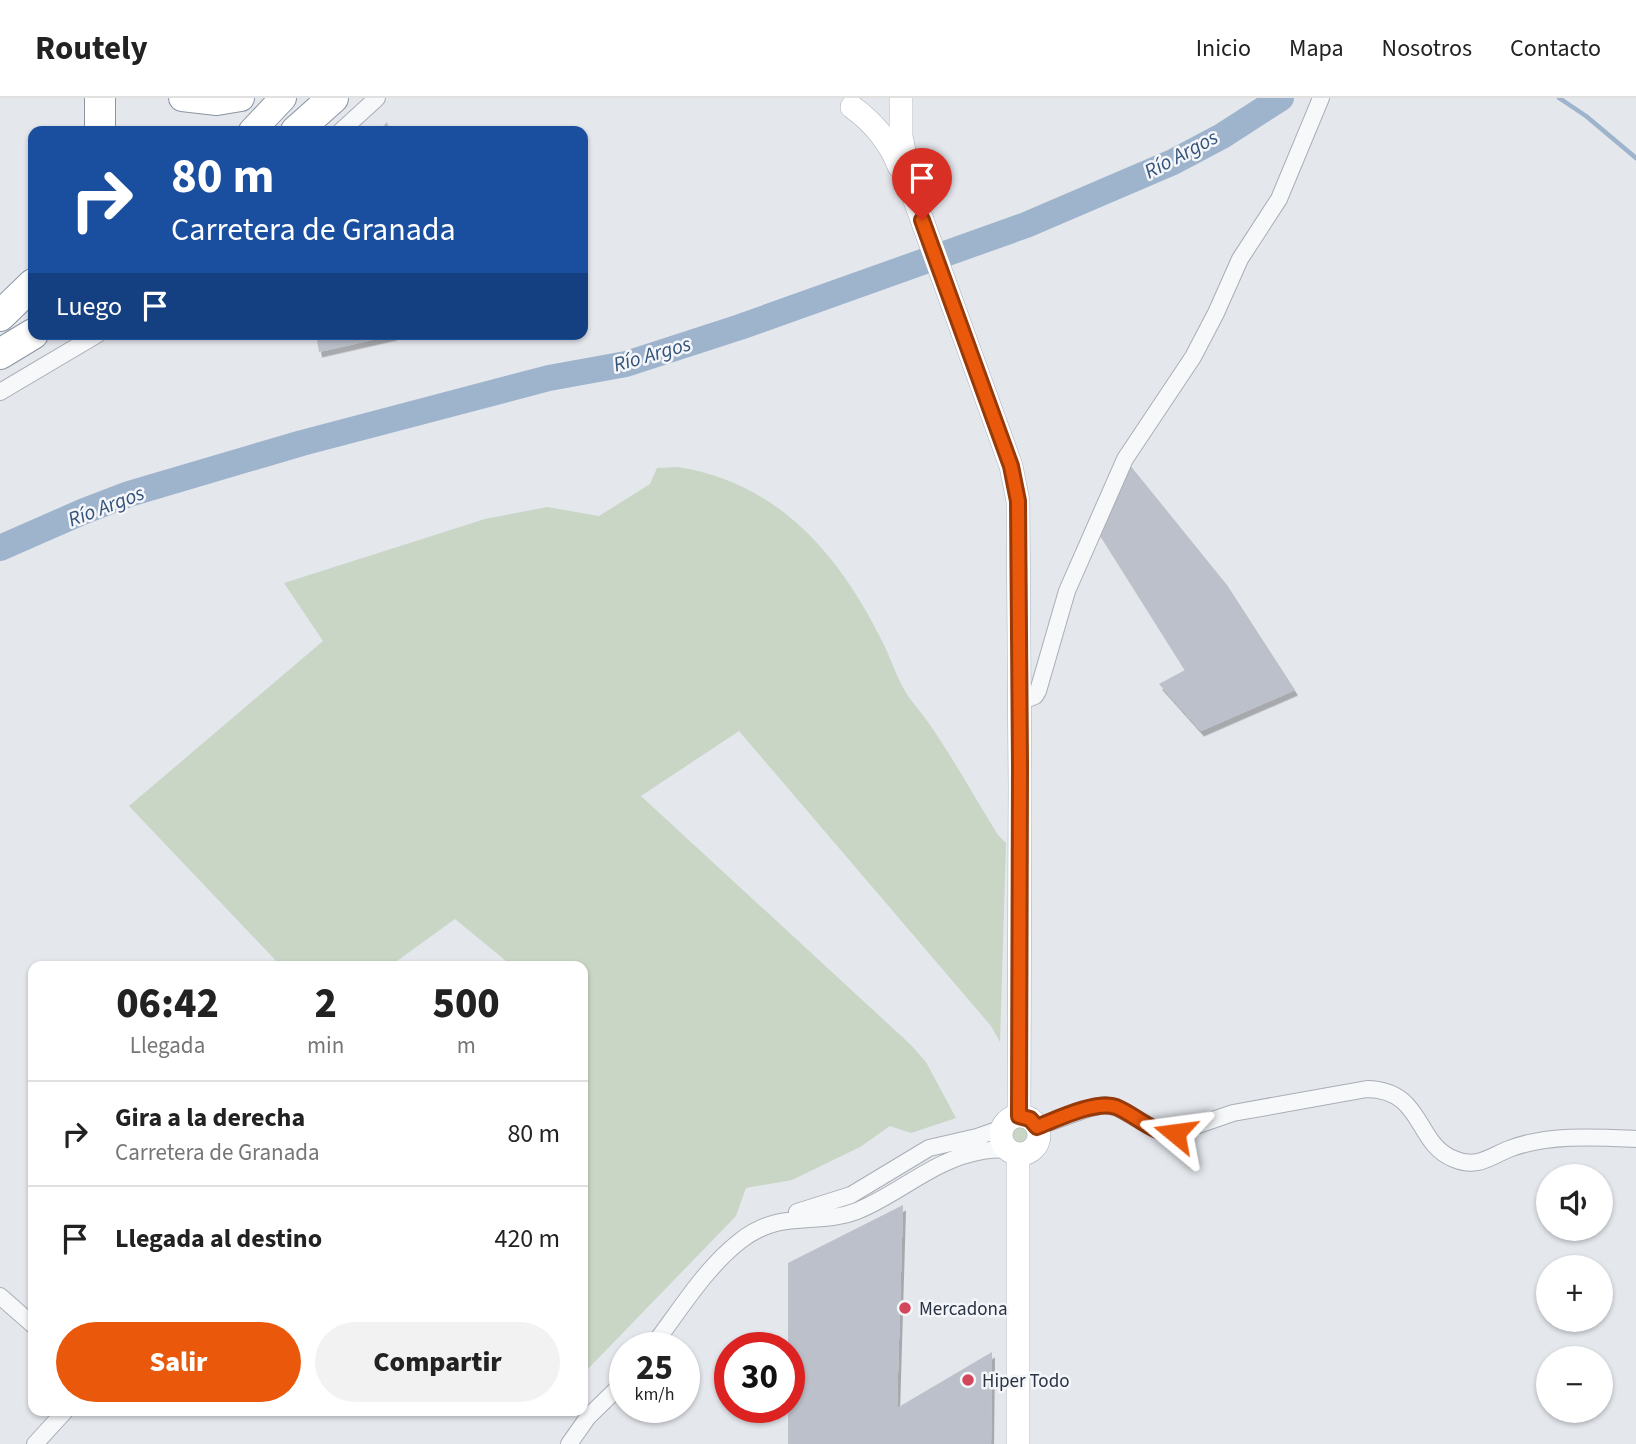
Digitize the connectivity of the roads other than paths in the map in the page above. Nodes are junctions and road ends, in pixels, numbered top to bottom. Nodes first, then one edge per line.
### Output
1 (100, 98) edge
2 (182, 98) edge
3 (241, 98) edge
4 (283, 98) edge
5 (311, 98) edge
6 (333, 98) edge
7 (377, 98) edge
8 (899, 98) edge
9 (1321, 98) edge
10 (844, 102) edge
11 (100, 126) edge
12 (258, 126) edge
13 (287, 126) edge
14 (302, 126) edge
15 (346, 126) edge
16 (913, 195) junction
17 (28, 289) edge
18 (28, 306) edge
19 (0, 316) edge
20 (0, 324) edge
21 (28, 337) edge
22 (88, 340) edge
23 (0, 354) edge
24 (0, 392) edge
25 (1020, 702) junction
26 (1020, 1122) junction
27 (977, 1137) junction
28 (1636, 1139) edge
29 (1013, 1153) junction
30 (915, 1177) junction
31 (897, 1188) junction
32 (816, 1206) junction
33 (783, 1220) junction
34 (0, 1296) edge
35 (28, 1321) edge
36 (663, 1332) edge
37 (609, 1397) edge
38 (61, 1416) edge
39 (35, 1444) edge
40 (569, 1444) edge
41 (1018, 1444) edge

1 - 11 highway
2 - 3 highway
4 - 12 highway
5 - 13 highway
6 - 14 highway
7 - 15 street
8 - 10 main road
8 - 16 main road
9 - 25 street
10 - 16 main road
16 - 25 main road
17 - 19 highway
18 - 20 highway
21 - 23 highway
22 - 24 street
25 - 26 main road
26 - 27 street
26 - 28 street
26 - 29 main road
26 - 29 main road
27 - 30 street
27 - 32 street
29 - 30 street
29 - 41 main road
30 - 31 street
31 - 32 street
31 - 33 street
32 - 33 street
33 - 36 street
34 - 35 street
37 - 40 street
38 - 39 street

